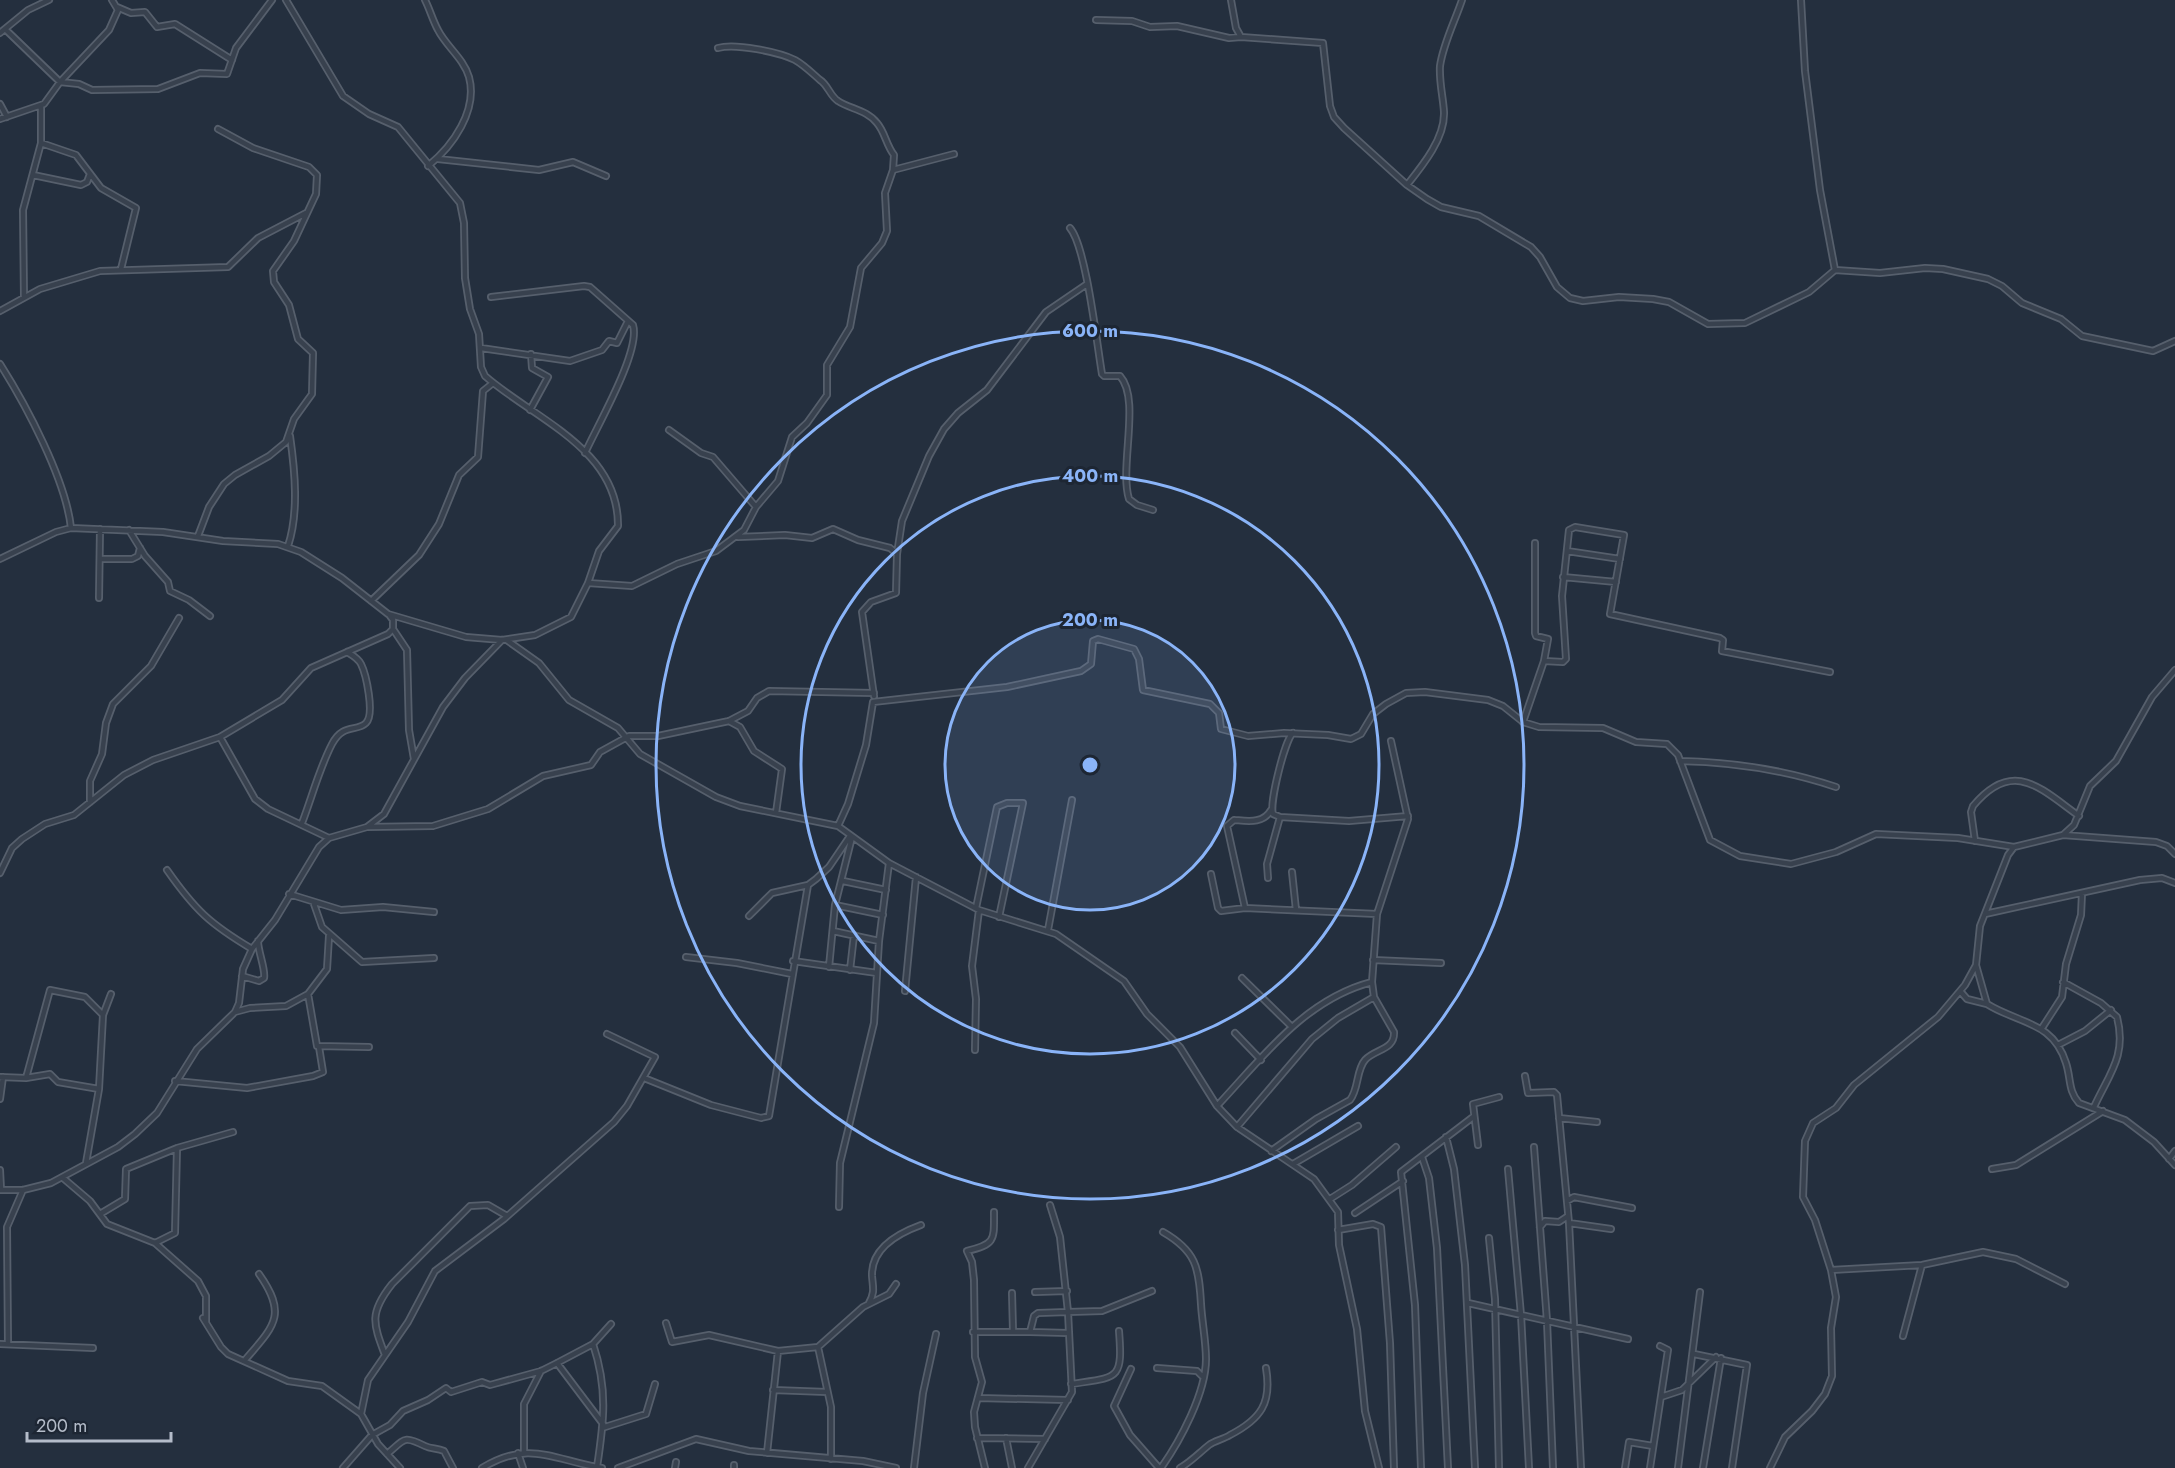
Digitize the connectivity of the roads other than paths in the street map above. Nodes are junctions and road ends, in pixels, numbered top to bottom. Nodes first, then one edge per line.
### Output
1 (50, 0) edge
2 (112, 0) edge
3 (272, 0) edge
4 (286, 0) edge
5 (425, 0) edge
6 (1231, 0) edge
7 (1462, 0) edge
8 (1801, 0) edge
9 (117, 7) junction
10 (1096, 20) dead end
11 (5, 29) junction
12 (0, 33) edge
13 (1241, 37) junction
14 (718, 48) dead end
15 (232, 60) junction
16 (60, 82) junction
17 (0, 104) edge
18 (41, 106) junction
19 (7, 117) junction
20 (0, 119) edge
21 (218, 129) dead end
22 (41, 143) junction
23 (954, 154) dead end
24 (438, 159) junction
25 (429, 166) junction
26 (893, 170) junction
27 (90, 174) junction
28 (33, 175) junction
29 (606, 176) dead end
30 (1407, 185) junction
31 (307, 213) junction
32 (1070, 228) dead end
33 (121, 269) junction
34 (1835, 270) junction
35 (1087, 284) junction
36 (24, 297) junction
37 (491, 297) dead end
38 (0, 311) edge
39 (628, 321) junction
40 (2175, 341) edge
41 (481, 348) junction
42 (531, 354) junction
43 (0, 364) edge
44 (493, 383) junction
45 (530, 410) junction
46 (669, 430) dead end
47 (289, 435) junction
48 (585, 453) junction
49 (756, 507) junction
50 (1153, 510) dead end
51 (71, 528) junction
52 (100, 529) junction
53 (129, 530) junction
54 (198, 536) junction
55 (738, 537) junction
56 (1535, 543) dead end
57 (288, 546) junction
58 (140, 548) junction
59 (1567, 551) junction
60 (897, 554) junction
61 (0, 559) edge
62 (100, 559) junction
63 (1620, 559) junction
64 (1563, 577) junction
65 (1616, 582) junction
66 (588, 584) junction
67 (99, 598) dead end
68 (371, 601) junction
69 (388, 614) junction
70 (210, 616) dead end
71 (178, 618) dead end
72 (393, 628) junction
73 (504, 640) junction
74 (347, 652) junction
75 (1544, 661) junction
76 (2175, 670) edge
77 (1830, 672) dead end
78 (874, 693) junction
79 (873, 702) junction
80 (729, 721) junction
81 (1523, 722) junction
82 (1293, 733) junction
83 (220, 737) junction
84 (625, 739) junction
85 (1391, 741) dead end
86 (414, 759) junction
87 (1680, 761) junction
88 (1836, 787) dead end
89 (1072, 800) dead end
90 (90, 802) junction
91 (1271, 810) junction
92 (776, 813) junction
93 (1408, 816) junction
94 (2079, 816) junction
95 (1280, 817) junction
96 (302, 823) junction
97 (838, 826) junction
98 (367, 827) junction
99 (2063, 835) junction
100 (851, 836) junction
101 (330, 838) junction
102 (1975, 841) junction
103 (2014, 847) junction
104 (2175, 854) edge
105 (889, 863) junction
106 (167, 870) dead end
107 (1292, 872) dead end
108 (0, 873) edge
109 (1211, 874) dead end
110 (916, 877) junction
111 (1268, 878) dead end
112 (843, 881) junction
113 (2175, 884) edge
114 (808, 885) junction
115 (886, 890) junction
116 (2082, 893) junction
117 (288, 894) junction
118 (314, 904) junction
119 (836, 905) junction
120 (1245, 908) junction
121 (978, 909) junction
122 (1296, 909) junction
123 (434, 912) dead end
124 (1377, 914) junction
125 (1984, 914) junction
126 (883, 915) junction
127 (749, 916) dead end
128 (999, 917) junction
129 (1048, 930) junction
130 (833, 931) junction
131 (855, 935) junction
132 (329, 936) junction
133 (258, 941) junction
134 (879, 941) junction
135 (252, 949) junction
136 (686, 957) dead end
137 (434, 958) dead end
138 (1373, 960) junction
139 (793, 961) junction
140 (1441, 963) dead end
141 (1976, 965) junction
142 (829, 967) junction
143 (850, 970) junction
144 (877, 973) junction
145 (792, 974) junction
146 (242, 976) junction
147 (1242, 978) dead end
148 (1372, 982) junction
149 (2063, 982) junction
150 (905, 991) dead end
151 (1960, 992) junction
152 (111, 994) dead end
153 (308, 994) junction
154 (1374, 998) junction
155 (1987, 1004) junction
156 (2111, 1010) junction
157 (235, 1012) junction
158 (103, 1015) junction
159 (1291, 1026) junction
160 (2042, 1028) junction
161 (1235, 1033) dead end
162 (607, 1034) dead end
163 (2058, 1045) junction
164 (319, 1047) junction
165 (369, 1047) dead end
166 (975, 1050) dead end
167 (1261, 1060) junction
168 (1524, 1076) dead end
169 (2, 1077) edge
170 (26, 1078) junction
171 (644, 1078) junction
172 (175, 1081) junction
173 (99, 1089) junction
174 (1499, 1097) dead end
175 (0, 1099) edge
176 (1217, 1106) junction
177 (2094, 1107) junction
178 (2103, 1111) junction
179 (1473, 1117) junction
180 (1559, 1118) junction
181 (1597, 1122) dead end
182 (1358, 1126) dead end
183 (1237, 1127) junction
184 (233, 1132) dead end
185 (1446, 1137) junction
186 (1478, 1145) dead end
187 (1396, 1147) dead end
188 (1534, 1147) dead end
189 (177, 1148) junction
190 (2175, 1150) edge
191 (1271, 1151) junction
192 (1422, 1157) junction
193 (2169, 1159) junction
194 (86, 1162) junction
195 (1293, 1164) junction
196 (2175, 1165) edge
197 (1992, 1168) dead end
198 (1508, 1169) dead end
199 (0, 1170) edge
200 (63, 1178) junction
201 (1403, 1181) junction
202 (0, 1190) edge
203 (23, 1190) junction
204 (1330, 1199) junction
205 (1567, 1201) junction
206 (1050, 1205) dead end
207 (839, 1207) dead end
208 (1632, 1208) dead end
209 (994, 1212) dead end
210 (1355, 1213) dead end
211 (100, 1214) junction
212 (1568, 1215) junction
213 (507, 1216) junction
214 (1569, 1223) junction
215 (921, 1225) dead end
216 (1540, 1227) junction
217 (1611, 1229) dead end
218 (1338, 1230) junction
219 (1163, 1232) dead end
220 (1489, 1238) dead end
221 (155, 1243) junction
222 (1922, 1264) junction
223 (1831, 1270) junction
224 (259, 1274) dead end
225 (896, 1284) dead end
226 (2065, 1284) dead end
227 (1066, 1291) junction
228 (1152, 1291) dead end
229 (1035, 1292) dead end
230 (1700, 1292) dead end
231 (1012, 1293) dead end
232 (1468, 1303) junction
233 (869, 1304) junction
234 (1494, 1308) junction
235 (1068, 1312) junction
236 (1521, 1315) junction
237 (1547, 1321) junction
238 (666, 1323) dead end
239 (611, 1324) dead end
240 (1575, 1327) junction
241 (1013, 1331) junction
242 (1119, 1331) dead end
243 (974, 1332) junction
244 (1029, 1332) junction
245 (1068, 1333) junction
246 (936, 1334) dead end
247 (1903, 1336) dead end
248 (1628, 1339) dead end
249 (0, 1344) edge
250 (8, 1344) junction
251 (593, 1344) junction
252 (1660, 1346) dead end
253 (818, 1347) junction
254 (93, 1348) dead end
255 (778, 1351) junction
256 (1694, 1354) junction
257 (386, 1355) junction
258 (1718, 1357) junction
259 (244, 1360) junction
260 (557, 1363) junction
261 (1157, 1368) dead end
262 (1266, 1368) dead end
263 (1131, 1369) dead end
264 (1704, 1370) junction
265 (1719, 1370) junction
266 (541, 1371) junction
267 (1202, 1376) junction
268 (1690, 1383) junction
269 (655, 1384) dead end
270 (1071, 1384) junction
271 (773, 1390) junction
272 (827, 1392) junction
273 (1661, 1397) junction
274 (978, 1398) junction
275 (1068, 1400) junction
276 (361, 1414) junction
277 (603, 1426) junction
278 (372, 1435) junction
279 (977, 1438) junction
280 (1006, 1438) junction
281 (1045, 1439) junction
282 (1653, 1446) junction
283 (521, 1453) junction
284 (767, 1453) junction
285 (387, 1454) junction
286 (832, 1459) junction
287 (584, 1466) edge
288 (597, 1467) edge
289 (343, 1468) edge
290 (400, 1468) edge
291 (453, 1468) edge
292 (482, 1468) edge
293 (523, 1468) edge
294 (602, 1468) edge
295 (618, 1468) edge
296 (834, 1468) edge
297 (896, 1468) edge
298 (914, 1468) edge
299 (985, 1468) edge
300 (1012, 1468) edge
301 (1028, 1468) edge
302 (1160, 1468) edge
303 (1180, 1468) edge
304 (1379, 1468) edge
305 (1394, 1468) edge
306 (1421, 1468) edge
307 (1448, 1468) edge
308 (1475, 1468) edge
309 (1499, 1468) edge
310 (1528, 1468) edge
311 (1553, 1468) edge
312 (1581, 1468) edge
313 (1625, 1468) edge
314 (1650, 1468) edge
315 (1678, 1468) edge
316 (1703, 1468) edge
317 (1732, 1468) edge
318 (1770, 1468) edge

1 - 11 street
2 - 9 street
3 - 15 street
4 - 25 street
5 - 24 street
6 - 13 street
7 - 30 street
8 - 34 street
9 - 15 street
9 - 16 street
10 - 13 street
11 - 12 street
11 - 16 street
13 - 30 street
14 - 26 street
15 - 16 street
16 - 18 street
17 - 19 street
18 - 19 street
18 - 22 street
19 - 20 street
21 - 31 street
22 - 27 street
22 - 28 street
23 - 26 street
24 - 25 street
24 - 29 street
25 - 41 street
26 - 49 street
27 - 28 street
27 - 33 street
28 - 36 street
30 - 34 street
31 - 33 street
31 - 47 street
32 - 35 street
33 - 36 street
34 - 40 street
35 - 50 street
35 - 60 street
36 - 38 street
37 - 39 street
39 - 42 street
39 - 48 street
41 - 42 street
41 - 44 street
42 - 45 street
43 - 51 street
44 - 45 street
44 - 68 street
45 - 48 street
46 - 49 street
47 - 54 street
47 - 57 street
48 - 66 street
49 - 55 street
51 - 52 street
51 - 61 street
52 - 53 street
52 - 62 street
53 - 54 street
53 - 58 street
54 - 57 street
55 - 60 street
55 - 66 street
56 - 75 street
57 - 68 street
58 - 62 street
58 - 70 street
59 - 63 street
59 - 63 street
59 - 64 street
60 - 78 street
62 - 67 street
63 - 65 street
64 - 65 street
64 - 75 street
65 - 77 street
66 - 73 street
68 - 69 street
69 - 72 street
69 - 73 street
71 - 90 street
72 - 74 street
72 - 86 street
73 - 84 street
73 - 86 street
74 - 83 street
74 - 96 street
75 - 81 street
76 - 94 street
78 - 79 street
78 - 80 street
79 - 82 street
79 - 97 street
80 - 84 street
80 - 92 street
81 - 82 street
81 - 87 street
82 - 91 street
83 - 90 street
83 - 96 street
84 - 92 street
84 - 98 street
85 - 93 street
86 - 98 street
87 - 88 street
87 - 102 street
89 - 129 street
90 - 108 street
91 - 95 street
91 - 120 street
92 - 97 street
93 - 95 street
93 - 124 street
94 - 99 street
94 - 102 street
95 - 111 street
96 - 101 street
97 - 100 street
98 - 101 street
99 - 103 street
99 - 104 street
100 - 105 street
100 - 112 street
100 - 114 street
101 - 117 street
102 - 103 street
103 - 125 street
105 - 110 street
105 - 115 street
106 - 135 street
107 - 122 street
109 - 120 street
110 - 121 street
110 - 150 street
112 - 115 street
112 - 119 street
113 - 116 street
114 - 127 street
114 - 139 street
115 - 126 street
116 - 125 street
116 - 149 street
117 - 118 street
117 - 133 street
118 - 123 street
118 - 132 street
119 - 126 street
119 - 130 street
120 - 122 street
121 - 128 street
121 - 128 street
121 - 166 street
122 - 124 street
124 - 138 street
125 - 141 street
126 - 134 street
128 - 129 street
129 - 176 street
130 - 131 street
130 - 142 street
131 - 134 street
131 - 143 street
132 - 137 street
132 - 153 street
133 - 135 street
133 - 146 street
134 - 144 street
135 - 146 street
136 - 145 street
138 - 140 street
138 - 148 street
139 - 142 street
139 - 145 street
141 - 151 street
141 - 155 street
142 - 143 street
143 - 144 street
144 - 207 street
145 - 171 street
146 - 157 street
147 - 159 street
148 - 154 street
148 - 159 street
149 - 156 street
149 - 160 street
151 - 155 street
151 - 223 street
152 - 158 street
153 - 157 street
153 - 164 street
154 - 183 street
154 - 191 street
155 - 160 street
156 - 163 street
156 - 177 street
157 - 172 street
158 - 170 street
158 - 173 street
159 - 167 street
160 - 163 street
161 - 167 street
162 - 171 street
163 - 177 street
164 - 165 street
164 - 172 street
167 - 176 street
168 - 180 street
169 - 170 street
169 - 175 street
170 - 173 street
171 - 213 street
172 - 194 street
173 - 194 street
174 - 179 street
176 - 183 street
177 - 178 street
178 - 193 street
178 - 197 street
179 - 185 street
179 - 186 street
180 - 181 street
180 - 205 street
182 - 195 street
183 - 191 street
184 - 189 street
185 - 192 street
185 - 232 street
187 - 204 street
188 - 216 street
189 - 211 street
189 - 221 street
190 - 193 street
191 - 195 street
192 - 201 street
192 - 307 street
193 - 196 street
194 - 200 street
195 - 204 street
198 - 236 street
199 - 202 street
200 - 203 street
200 - 211 street
201 - 210 street
201 - 306 street
202 - 203 street
203 - 250 street
204 - 218 street
205 - 208 street
205 - 212 street
206 - 227 street
209 - 243 street
211 - 221 street
212 - 214 street
212 - 216 street
213 - 257 street
213 - 257 street
214 - 217 street
214 - 240 street
215 - 233 street
216 - 237 street
218 - 304 street
218 - 305 street
219 - 267 street
220 - 234 street
221 - 259 street
222 - 223 street
222 - 226 street
222 - 247 street
223 - 318 street
224 - 259 street
225 - 233 street
227 - 229 street
227 - 235 street
228 - 235 street
230 - 256 street
231 - 241 street
232 - 234 street
232 - 308 street
233 - 253 street
234 - 236 street
234 - 309 street
235 - 244 street
235 - 245 street
236 - 237 street
236 - 310 street
237 - 240 street
237 - 311 street
238 - 255 street
239 - 251 street
240 - 248 street
240 - 312 street
241 - 243 street
241 - 244 street
242 - 270 street
243 - 274 street
244 - 245 street
245 - 270 street
246 - 298 street
249 - 250 street
250 - 254 street
251 - 260 street
251 - 277 street
252 - 273 street
253 - 255 street
253 - 272 street
255 - 271 street
256 - 258 street
256 - 268 street
257 - 276 street
258 - 264 street
258 - 265 street
258 - 317 street
259 - 276 street
260 - 266 street
260 - 277 street
261 - 267 street
262 - 303 street
263 - 302 street
264 - 265 street
264 - 268 street
265 - 316 street
266 - 278 street
266 - 283 street
267 - 302 street
268 - 273 street
268 - 315 street
269 - 277 street
270 - 275 street
271 - 272 street
271 - 284 street
272 - 286 street
273 - 282 street
274 - 275 street
274 - 279 street
275 - 281 street
276 - 278 street
277 - 288 street
278 - 285 street
278 - 289 street
279 - 280 street
279 - 299 street
280 - 281 street
280 - 300 street
281 - 301 street
282 - 313 street
282 - 314 street
283 - 287 street
283 - 292 street
283 - 293 street
284 - 286 street
284 - 295 street
285 - 290 street
285 - 291 street
286 - 296 street
286 - 297 street
287 - 288 street
288 - 294 street

